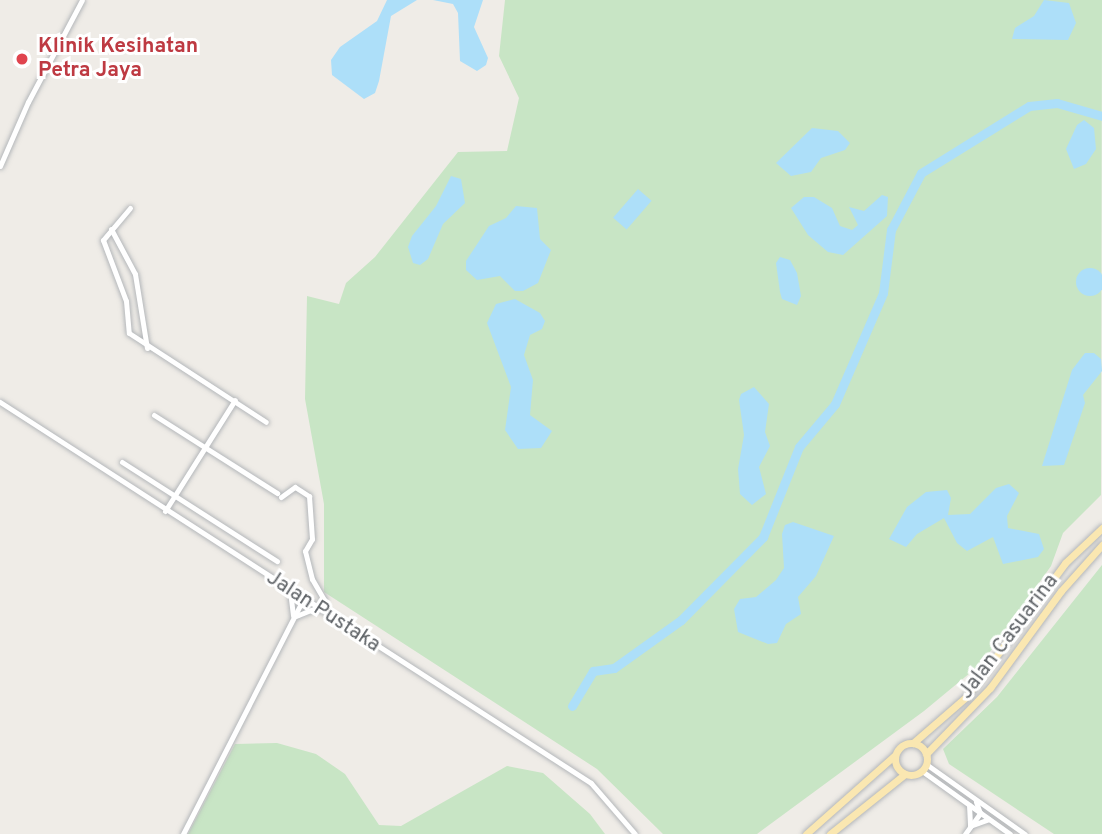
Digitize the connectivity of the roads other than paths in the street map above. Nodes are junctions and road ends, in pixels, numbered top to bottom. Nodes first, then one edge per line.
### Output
1 (82, 0) edge
2 (0, 166) edge
3 (130, 208) dead end
4 (111, 229) junction
5 (147, 348) junction
6 (235, 400) junction
7 (0, 402) edge
8 (154, 415) dead end
9 (266, 422) dead end
10 (204, 447) junction
11 (122, 462) dead end
12 (175, 494) junction
13 (165, 511) junction
14 (1102, 528) edge
15 (1102, 545) edge
16 (277, 561) dead end
17 (289, 591) junction
18 (303, 600) junction
19 (317, 608) junction
20 (292, 619) junction
21 (913, 743) junction
22 (926, 754) junction
23 (895, 755) junction
24 (924, 767) junction
25 (905, 774) junction
26 (970, 795) junction
27 (969, 805) junction
28 (980, 813) junction
29 (989, 819) junction
30 (971, 826) junction
31 (183, 834) edge
32 (635, 834) edge
33 (806, 834) edge
34 (830, 834) edge
35 (965, 834) edge
36 (1010, 834) edge
37 (1025, 834) edge

1 - 2 street
3 - 4 street
4 - 5 street
4 - 5 street
5 - 6 street
6 - 9 street
6 - 10 street
7 - 13 street, Jalan Pustaka
8 - 10 street
10 - 12 street
10 - 19 street
11 - 12 street
12 - 13 street
12 - 16 street
13 - 17 street, Jalan Pustaka
14 - 21 main road, Jalan Casuarina
15 - 22 main road, Jalan Casuarina
17 - 18 street, Jalan Pustaka
17 - 20 street
18 - 19 street, Jalan Pustaka
18 - 20 street
19 - 20 street
19 - 32 street, Jalan Pustaka
20 - 31 street
21 - 22 main road
21 - 23 main road
22 - 24 main road
23 - 25 main road
23 - 33 main road
24 - 25 main road
24 - 26 street
24 - 27 street
25 - 34 main road
26 - 28 street
26 - 37 street
27 - 28 street
27 - 30 street
28 - 29 street
28 - 30 street
29 - 30 street
29 - 36 street
30 - 35 street

